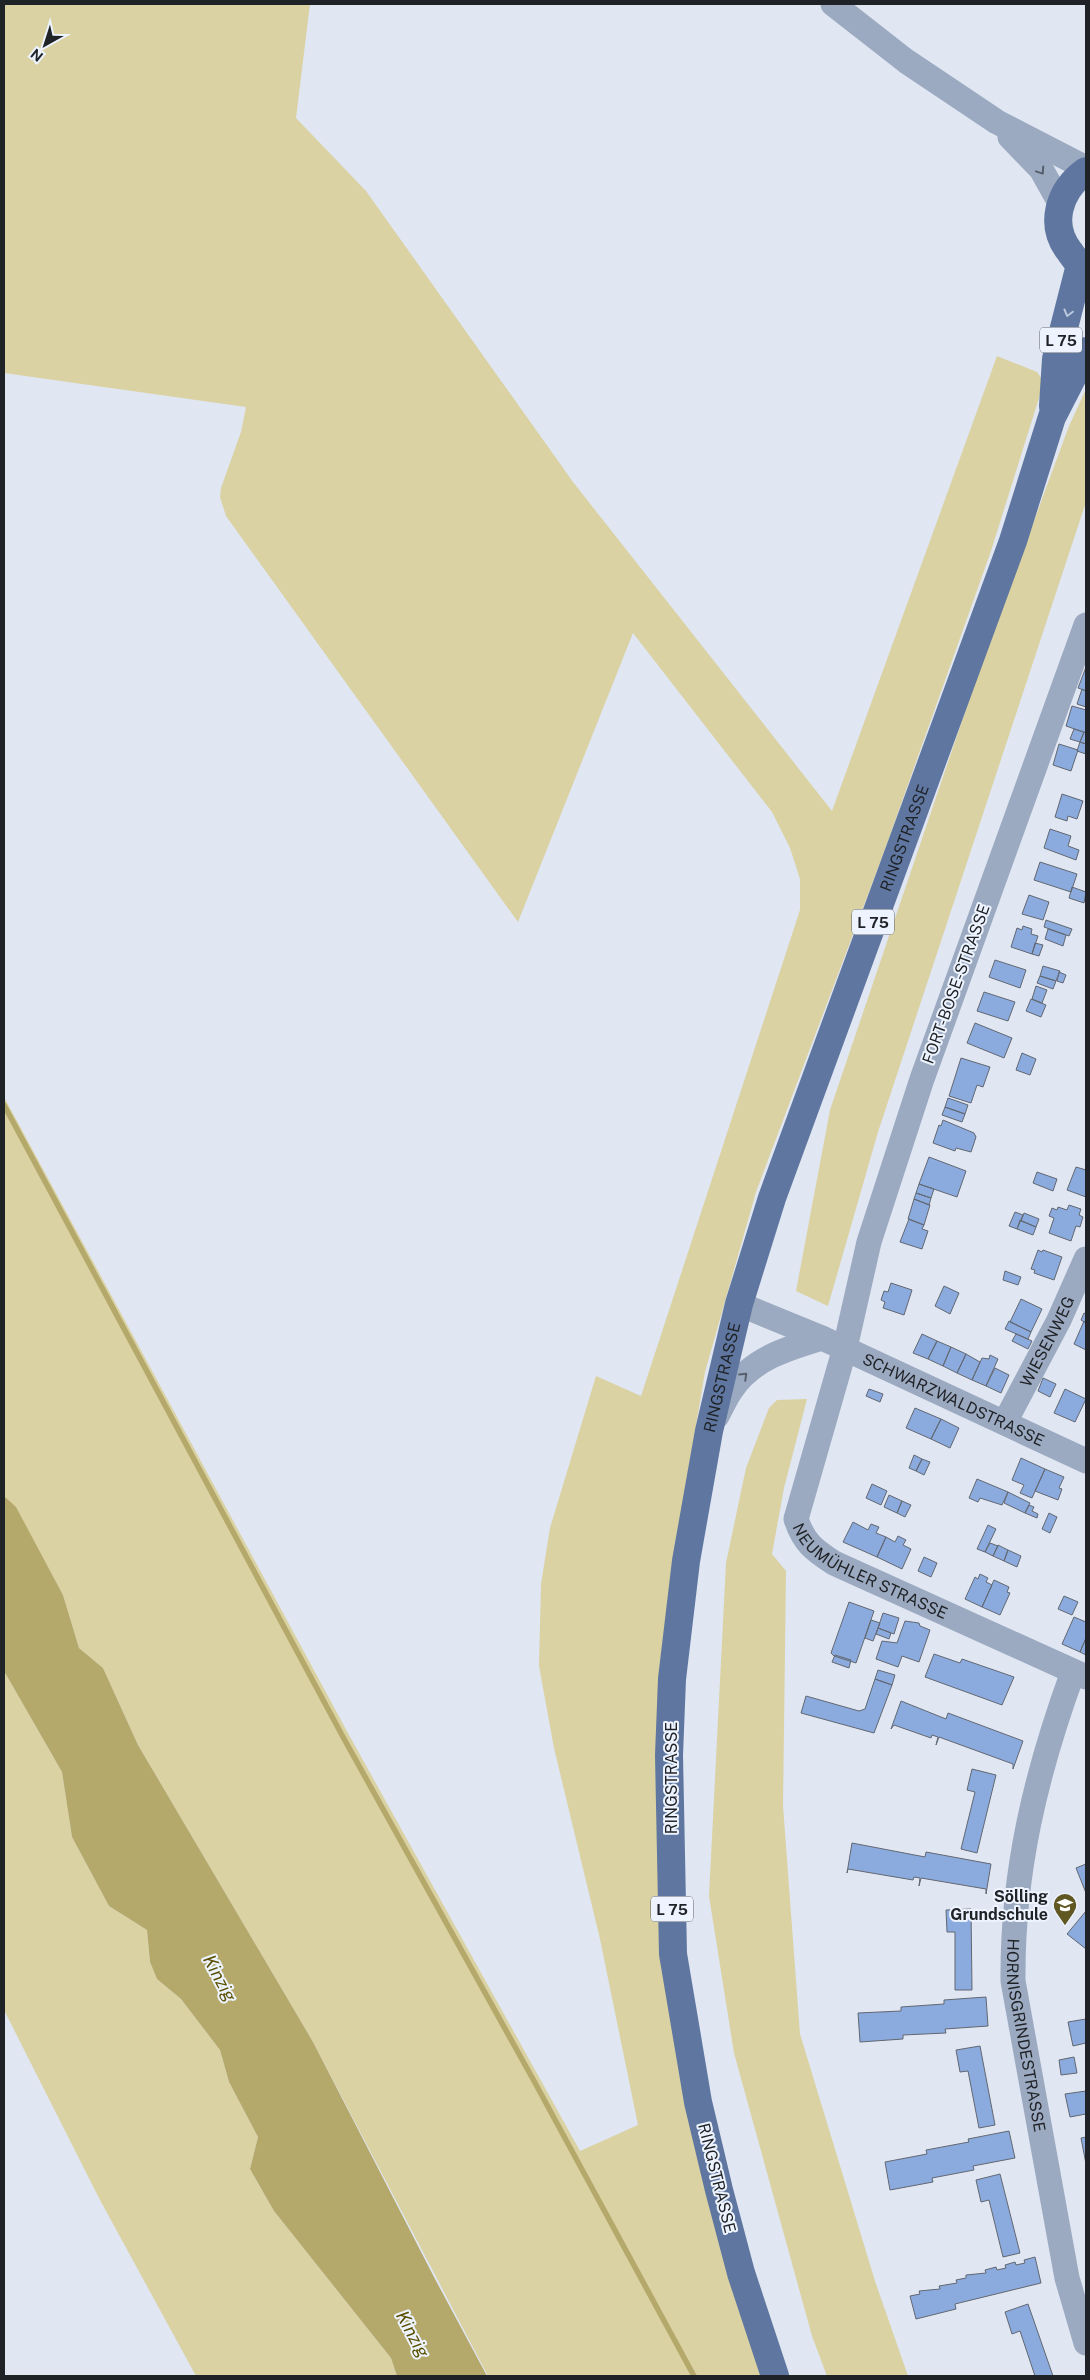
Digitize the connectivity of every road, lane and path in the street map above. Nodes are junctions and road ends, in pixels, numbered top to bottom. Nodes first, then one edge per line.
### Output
1 (833, 4) edge
2 (997, 122) junction
3 (1086, 170) edge
4 (1060, 203) junction
5 (1083, 267) edge
6 (1086, 351) edge
7 (1052, 417) junction
8 (1086, 625) edge
9 (1086, 1259) edge
10 (739, 1304) junction
11 (822, 1338) junction
12 (845, 1348) junction
13 (1005, 1422) junction
14 (709, 1431) junction
15 (1086, 1461) edge
16 (1080, 1675) edge
17 (1085, 2336) edge
18 (775, 2376) edge

1 - 2 street
2 - 3 street
2 -> 4 street
3 - 4 main road
4 - 5 main road
5 -> 7 main road, RINGSTRASSE / L 75
6 - 7 main road, RINGSTRASSE / L 75
7 - 10 main road, RINGSTRASSE / L 75
8 - 12 street, FORT-BOSE-STRASSE
9 - 13 street, WIESENWEG
10 - 11 street, SCHWARZWALDSTRASSE
10 - 14 main road, RINGSTRASSE / L 75
11 - 12 street, SCHWARZWALDSTRASSE
14 -> 11 street
12 - 13 street, SCHWARZWALDSTRASSE
12 - 16 street, NEUMÜHLER STRASSE
13 - 15 street, SCHWARZWALDSTRASSE
14 - 18 main road, RINGSTRASSE / L 75
16 - 17 street, HORNISGRINDESTRASSE

